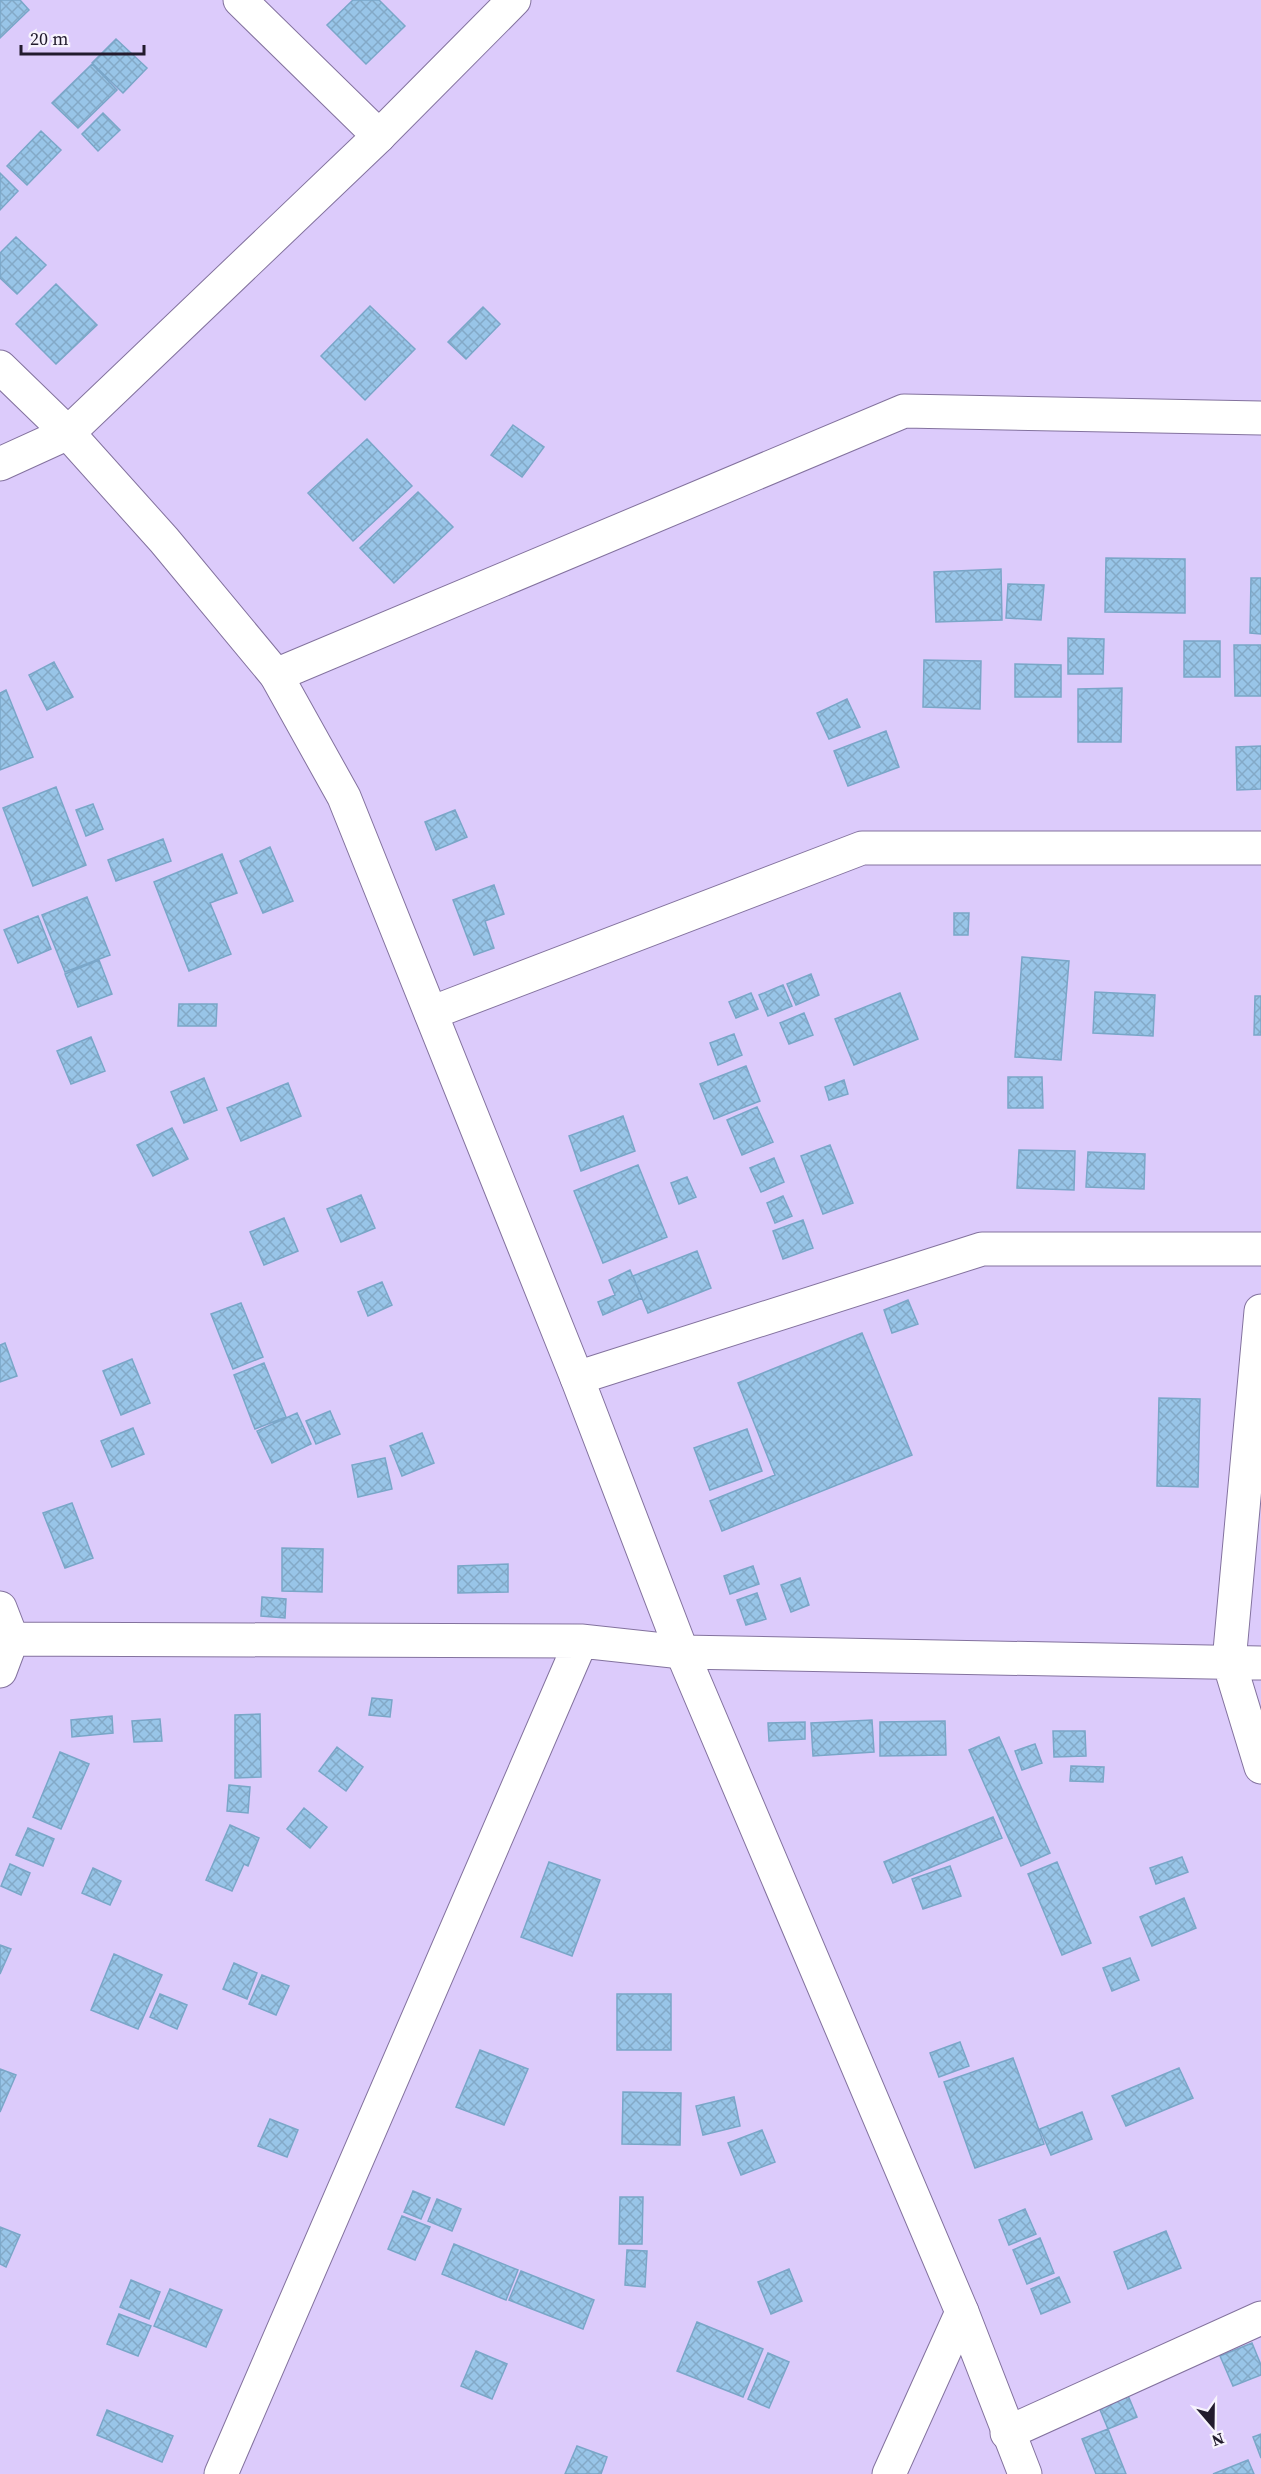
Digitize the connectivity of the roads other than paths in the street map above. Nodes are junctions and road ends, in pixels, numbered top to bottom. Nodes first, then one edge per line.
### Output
1 (240, 0) edge
2 (514, 0) edge
3 (379, 136) junction
4 (0, 367) edge
5 (1261, 418) edge
6 (68, 433) junction
7 (0, 464) edge
8 (276, 675) junction
9 (1261, 848) edge
10 (431, 1013) junction
11 (1261, 1249) edge
12 (1261, 1311) edge
13 (577, 1378) junction
14 (0, 1608) edge
15 (6, 1639) edge
16 (581, 1641) junction
17 (682, 1652) junction
18 (1229, 1662) junction
19 (1261, 1663) edge
20 (0, 1671) edge
21 (1261, 1767) edge
22 (962, 2312) junction
23 (1261, 2318) edge
24 (1007, 2433) junction
25 (221, 2474) edge
26 (890, 2474) edge
27 (1025, 2474) edge

1 - 3 street
2 - 3 street
3 - 6 street
4 - 6 street
5 - 8 street
6 - 7 street
6 - 8 street
8 - 10 street
9 - 10 street
10 - 13 street
11 - 13 street
12 - 18 street
13 - 17 street
14 - 15 street
15 - 16 street
15 - 20 street
16 - 17 street
16 - 25 street
17 - 18 street
17 - 22 street
18 - 19 street
18 - 21 street
22 - 24 street
22 - 26 street
23 - 24 street
24 - 27 street

